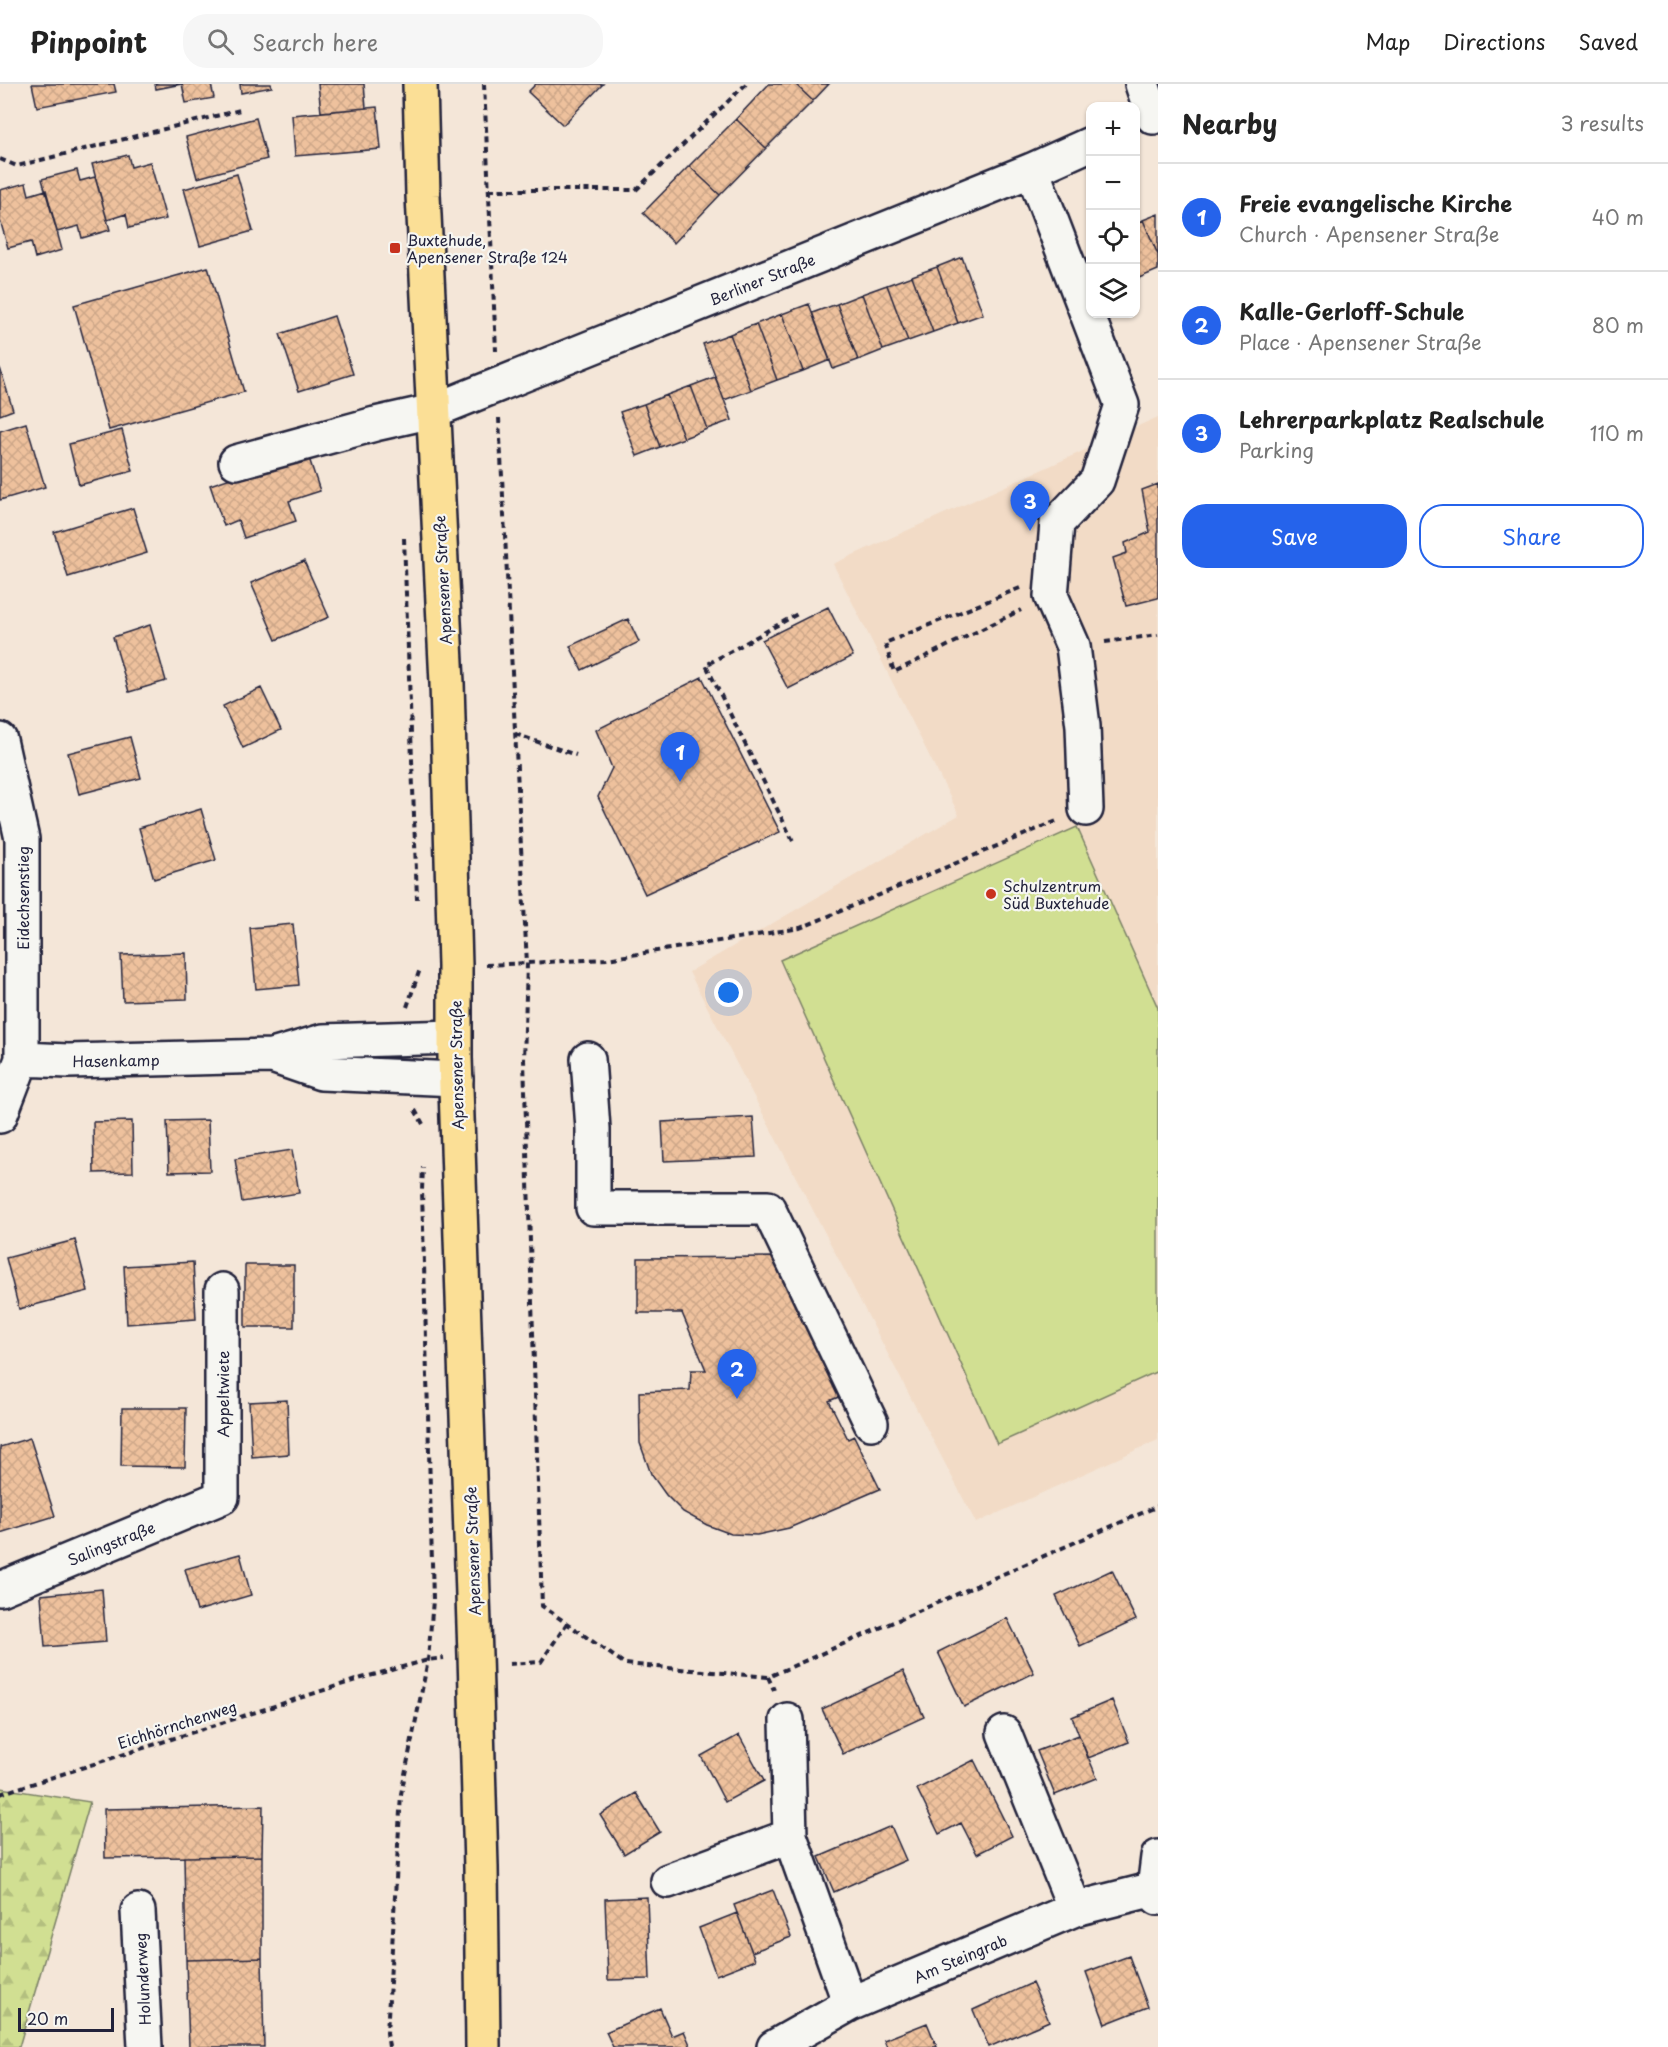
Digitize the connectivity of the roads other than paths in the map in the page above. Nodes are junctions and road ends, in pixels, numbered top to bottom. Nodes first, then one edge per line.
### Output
1 (420, 84) edge
2 (1142, 84) edge
3 (1149, 119) edge
4 (1086, 146) edge
5 (1032, 170) junction
6 (433, 411) junction
7 (236, 462) dead end
8 (0, 740) edge
9 (1086, 809) road end
10 (454, 1036) junction
11 (272, 1056) junction
12 (22, 1059) junction
13 (588, 1059) dead end
14 (456, 1079) junction
15 (0, 1116) edge
16 (222, 1290) dead end
17 (872, 1423) dead end
18 (222, 1497) joint
19 (0, 1589) edge
20 (787, 1720) dead end
21 (1004, 1733) dead end
22 (790, 1836) junction
23 (1158, 1857) edge
24 (668, 1881) dead end
25 (1156, 1893) edge
26 (1075, 1909) junction
27 (138, 1911) dead end
28 (850, 2004) junction
29 (145, 2047) edge
30 (483, 2047) edge
31 (774, 2047) edge

1 - 6 main road, Apensener Straße
2 - 3 street
4 - 5 street, Berliner Straße
5 - 6 street, Berliner Straße
5 - 9 street
6 - 7 street, Berliner Straße
6 - 10 main road, Apensener Straße
8 - 12 street, Eidechsenstieg
10 - 11 street, Hasenkamp
10 - 14 main road, Apensener Straße
11 - 12 street, Hasenkamp
11 - 14 street, Hasenkamp
12 - 15 street
13 - 17 street
14 - 30 main road, Apensener Straße
16 - 18 street, Appeltwiete
18 - 19 street, Salingstraße
20 - 22 street
21 - 26 street
22 - 24 street
22 - 28 street
23 - 25 street
25 - 26 street, Am Steingrab
26 - 28 street, Am Steingrab
27 - 29 street, Holunderweg
28 - 31 street, Am Steingrab

